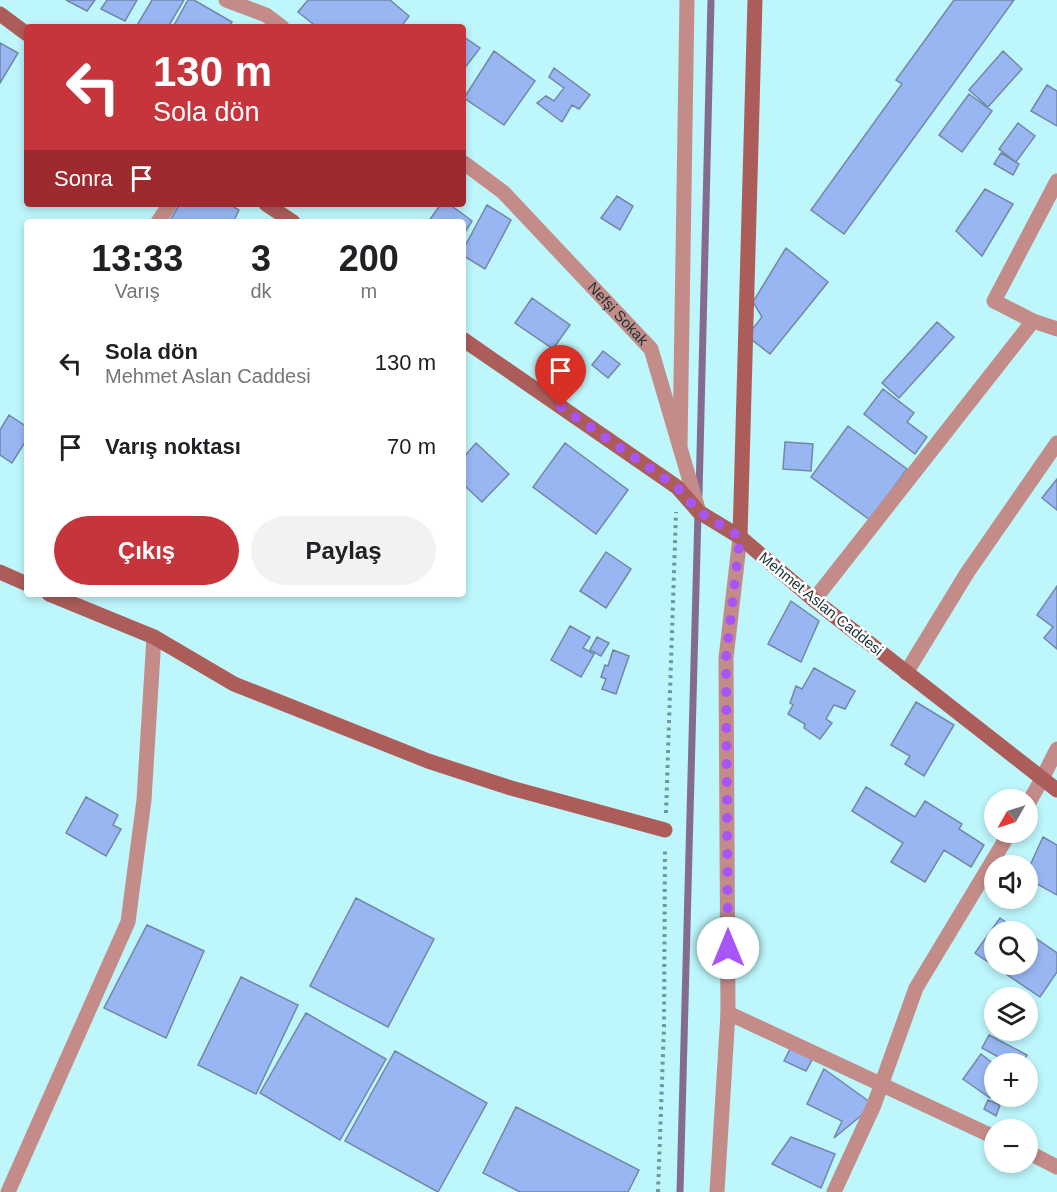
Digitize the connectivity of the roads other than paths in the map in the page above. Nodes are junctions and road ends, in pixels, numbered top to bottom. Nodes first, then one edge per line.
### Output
1 (225, 0) edge
2 (687, 0) edge
3 (755, 0) edge
4 (0, 14) edge
5 (278, 24) edge
6 (24, 32) edge
7 (466, 164) edge
8 (1057, 181) edge
9 (270, 207) edge
10 (288, 219) edge
11 (1033, 321) junction
12 (1057, 329) edge
13 (466, 341) edge
14 (1057, 443) edge
15 (680, 446) junction
16 (699, 512) junction
17 (740, 537) junction
18 (0, 572) edge
19 (24, 583) edge
20 (56, 597) edge
21 (814, 600) junction
22 (153, 637) junction
23 (906, 673) junction
24 (1057, 748) edge
25 (1042, 779) junction
26 (1036, 789) edge
27 (1057, 790) edge
28 (665, 830) dead end
29 (1003, 843) edge
30 (728, 1013) junction
31 (882, 1083) junction
32 (984, 1132) edge
33 (1038, 1157) edge
34 (1057, 1167) edge
35 (8, 1192) edge
36 (717, 1192) edge
37 (834, 1192) edge

1 - 5 street
2 - 15 street
3 - 17 street
4 - 6 street
7 - 15 street, Nefşi Sokak
8 - 11 street
9 - 10 street
11 - 12 street
11 - 21 street
13 - 16 street, Mehmet Aslan Caddesi
14 - 23 street
15 - 16 street, Nefşi Sokak
16 - 17 street, Mehmet Aslan Caddesi
17 - 21 street, Mehmet Aslan Caddesi
17 - 30 street
18 - 19 street
20 - 22 street
21 - 23 street, Mehmet Aslan Caddesi
22 - 28 street
22 - 35 street
23 - 25 street, Mehmet Aslan Caddesi
24 - 25 street
25 - 26 street
25 - 27 street, Mehmet Aslan Caddesi
29 - 31 street
30 - 31 street
30 - 36 street
31 - 32 street
31 - 37 street
33 - 34 street

